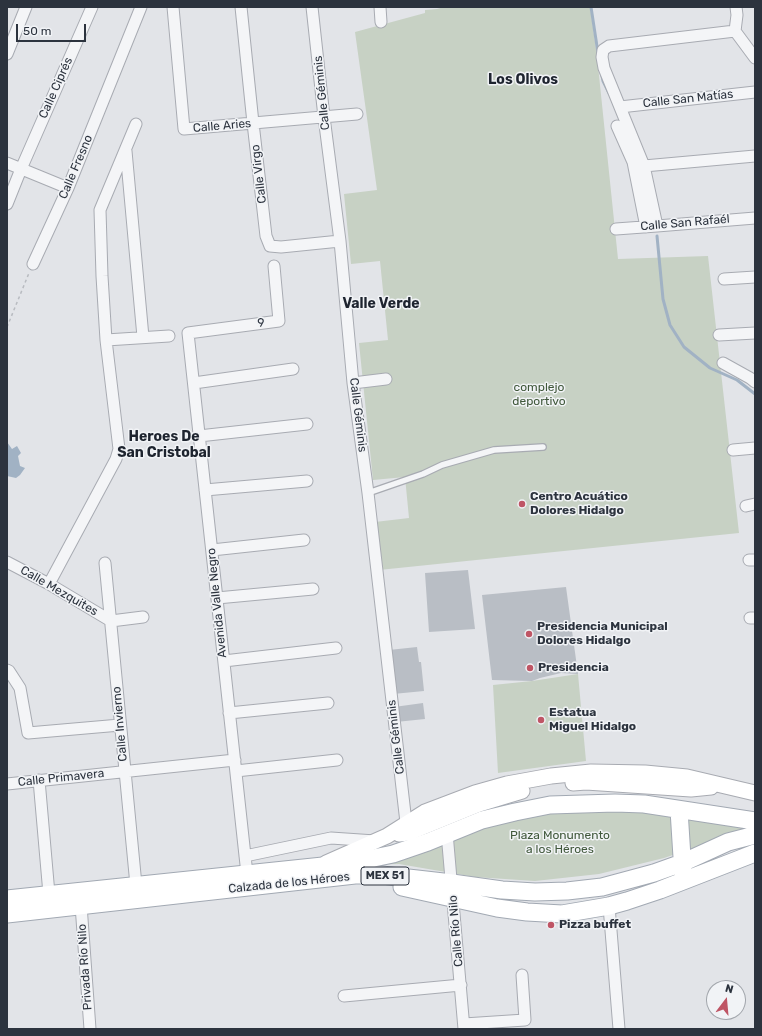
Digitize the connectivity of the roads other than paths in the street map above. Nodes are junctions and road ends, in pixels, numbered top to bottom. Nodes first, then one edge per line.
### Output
1 (26, 7) edge
2 (92, 7) edge
3 (141, 7) edge
4 (173, 7) edge
5 (241, 7) edge
6 (312, 7) edge
7 (380, 7) edge
8 (736, 7) edge
9 (381, 22) dead end
10 (735, 32) junction
11 (7, 54) edge
12 (755, 58) edge
13 (755, 92) edge
14 (620, 107) junction
15 (357, 114) dead end
16 (324, 117) junction
17 (136, 124) dead end
18 (253, 124) junction
19 (617, 126) dead end
20 (126, 148) junction
21 (755, 156) edge
22 (7, 163) edge
23 (644, 166) junction
24 (21, 169) junction
25 (68, 188) junction
26 (7, 204) edge
27 (755, 218) edge
28 (652, 227) junction
29 (616, 229) dead end
30 (340, 241) junction
31 (33, 264) road end
32 (274, 266) dead end
33 (755, 277) edge
34 (724, 279) dead end
35 (188, 333) joint
36 (755, 333) edge
37 (719, 335) dead end
38 (168, 336) dead end
39 (143, 337) junction
40 (106, 340) junction
41 (723, 363) dead end
42 (293, 369) dead end
43 (386, 379) dead end
44 (755, 382) edge
45 (194, 383) junction
46 (353, 383) junction
47 (307, 424) dead end
48 (199, 436) junction
49 (544, 447) dead end
50 (755, 448) edge
51 (733, 450) dead end
52 (307, 481) dead end
53 (205, 490) junction
54 (368, 493) junction
55 (304, 540) dead end
56 (212, 550) junction
57 (7, 562) edge
58 (105, 563) dead end
59 (49, 584) junction
60 (313, 589) dead end
61 (217, 598) junction
62 (143, 617) dead end
63 (111, 621) junction
64 (336, 648) dead end
65 (224, 660) junction
66 (7, 670) edge
67 (328, 703) dead end
68 (229, 713) junction
69 (120, 725) junction
70 (337, 760) dead end
71 (235, 765) junction
72 (125, 772) junction
73 (39, 780) junction
74 (689, 783) junction
75 (7, 784) edge
76 (755, 793) edge
77 (679, 810) junction
78 (696, 812) junction
79 (755, 821) edge
80 (447, 833) junction
81 (408, 835) junction
82 (755, 835) edge
83 (382, 838) junction
84 (755, 853) edge
85 (245, 856) junction
86 (682, 863) junction
87 (319, 866) junction
88 (247, 874) junction
89 (684, 881) junction
90 (136, 885) junction
91 (452, 891) junction
92 (49, 894) junction
93 (7, 899) edge
94 (81, 905) junction
95 (609, 906) junction
96 (7, 914) edge
97 (522, 975) dead end
98 (461, 985) junction
99 (344, 996) dead end
100 (464, 1026) edge
101 (90, 1029) edge
102 (619, 1029) edge

1 - 11 street
2 - 24 street, Calle Ciprés
3 - 25 street, Calle Fresno
4 - 18 street, Calle Aries
5 - 18 street, Calle Virgo
6 - 16 street, Calle Géminis
7 - 9 street
8 - 10 street
10 - 12 street
10 - 14 street
13 - 14 street, Calle San Matías
14 - 23 street
15 - 16 street, Calle Aries
16 - 18 street, Calle Aries
16 - 30 street, Calle Géminis
17 - 20 street
18 - 30 street, Calle Virgo
19 - 28 street
20 - 39 street
20 - 40 street
21 - 23 street
22 - 24 street
23 - 28 street
24 - 25 street
24 - 26 street, Calle Ciprés
25 - 31 street, Calle Fresno
27 - 28 street, Calle San Rafaél
28 - 29 street, Calle San Rafaél
30 - 46 street, Calle Géminis
32 - 35 street, 9
33 - 34 street
35 - 45 street, Avenida Valle Negro
36 - 37 street
38 - 39 street
39 - 40 street
40 - 59 street
41 - 44 street
42 - 45 street
43 - 46 street
45 - 48 street, Avenida Valle Negro
46 - 54 street, Calle Géminis
47 - 48 street
48 - 53 street, Avenida Valle Negro
49 - 54 lane
50 - 51 street
52 - 53 street
53 - 56 street, Avenida Valle Negro
54 - 81 street, Calle Géminis
55 - 56 street
56 - 61 street, Avenida Valle Negro
57 - 59 street, Calle Mezquites
58 - 63 street, Calle Invierno
59 - 63 street, Calle Mezquites
60 - 61 street
61 - 65 street, Avenida Valle Negro
62 - 63 street
63 - 69 street, Calle Invierno
64 - 65 street
65 - 68 street, Avenida Valle Negro
66 - 69 street
67 - 68 street
68 - 71 street, Avenida Valle Negro
69 - 72 street, Calle Invierno
70 - 71 street, Calle Primavera
71 - 72 street, Calle Primavera
71 - 85 street, Avenida Valle Negro
72 - 73 street, Calle Primavera
72 - 90 street, Calle Invierno
73 - 75 street, Calle Primavera
73 - 92 street
74 - 76 street
74 - 78 street
74 - 81 street
77 - 78 main road, Calzada de los Héroes / MEX 51
77 - 80 main road, Calzada de los Héroes / MEX 51
77 - 86 main road
78 - 79 main road, Calzada de los Héroes / MEX 51
80 - 81 main road, Calzada de los Héroes / MEX 51
80 - 91 street, Calle Río Nilo
81 - 83 street
81 - 87 main road, Calzada de los Héroes / MEX 51
82 - 86 main road
83 - 85 street
83 - 87 street
84 - 89 main road
85 - 88 street, Avenida Valle Negro
86 - 89 main road
86 - 91 main road
87 - 88 main road, Calzada de los Héroes / MEX 51
88 - 90 main road, Calzada de los Héroes / MEX 51
89 - 95 main road
90 - 92 main road, Calzada de los Héroes / MEX 51
91 - 94 main road, Calzada de los Héroes / MEX 51
91 - 95 main road
91 - 98 street, Calle Río Nilo
92 - 93 main road, Calzada de los Héroes / MEX 51
94 - 96 main road, Calzada de los Héroes / MEX 51
94 - 101 street, Privada Río Nilo
95 - 102 street
97 - 100 street
98 - 99 street
98 - 100 street, Calle Río Nilo

